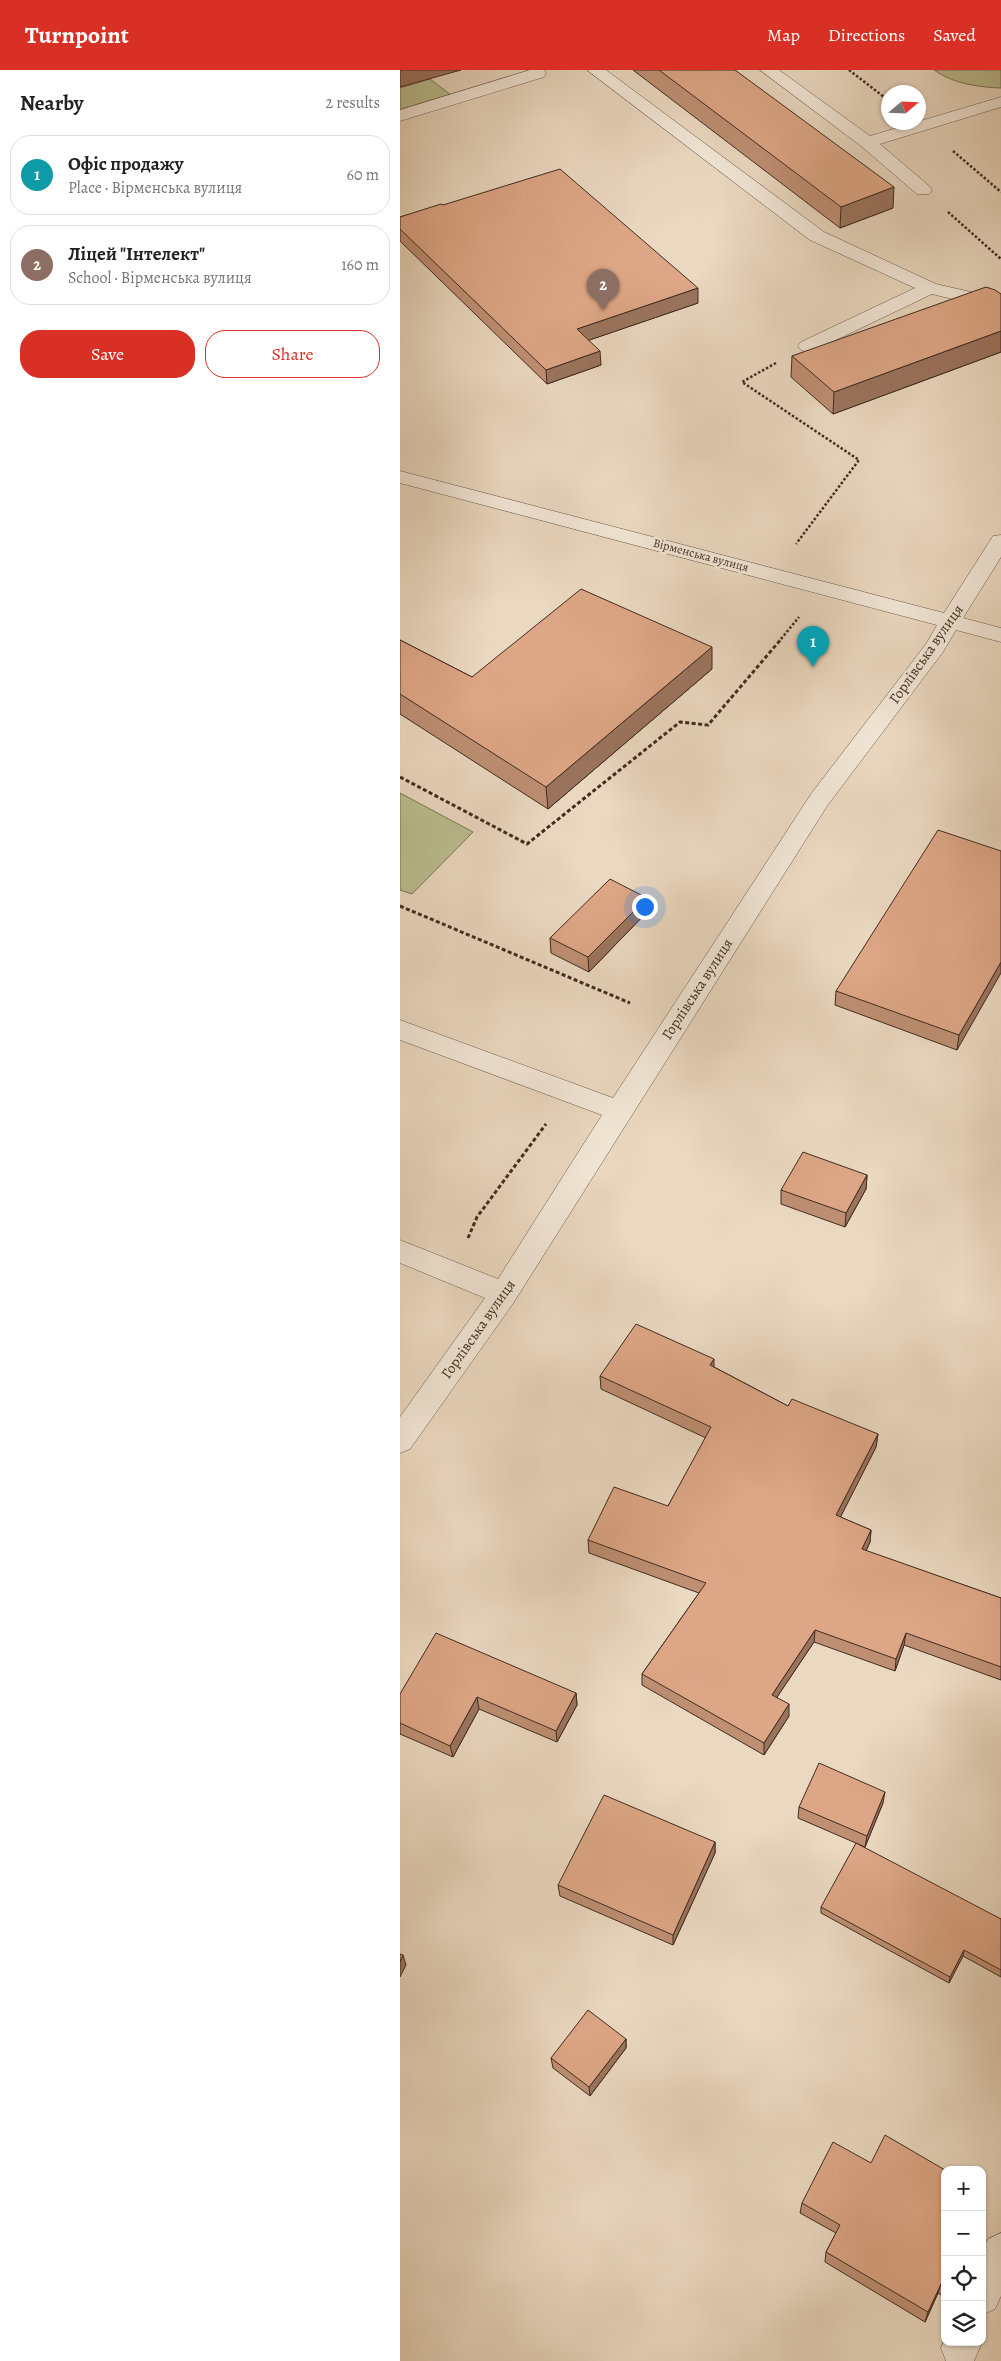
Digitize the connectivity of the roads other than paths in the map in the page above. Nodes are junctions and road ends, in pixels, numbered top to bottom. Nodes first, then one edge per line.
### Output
1 (595, 70) edge
2 (768, 70) edge
3 (538, 74) dead end
4 (1001, 102) edge
5 (400, 116) edge
6 (866, 142) junction
7 (923, 190) road end
8 (930, 288) junction
9 (1001, 305) edge
10 (808, 346) road end
11 (400, 477) edge
12 (1001, 542) edge
13 (951, 622) junction
14 (1001, 635) edge
15 (400, 1030) edge
16 (619, 1111) junction
17 (400, 1250) edge
18 (504, 1294) junction
19 (400, 1440) edge
20 (1001, 2252) edge
21 (986, 2287) edge

1 - 8 street
2 - 6 street
3 - 5 street
4 - 6 street
6 - 7 street
8 - 9 street
8 - 10 street
11 - 13 street, Вірменська вулиця
12 - 13 street, Горлівська вулиця
13 - 14 street, Вірменська вулиця
13 - 16 street, Горлівська вулиця
15 - 16 street
16 - 18 street, Горлівська вулиця
17 - 18 street
18 - 19 street, Горлівська вулиця
20 - 21 street

